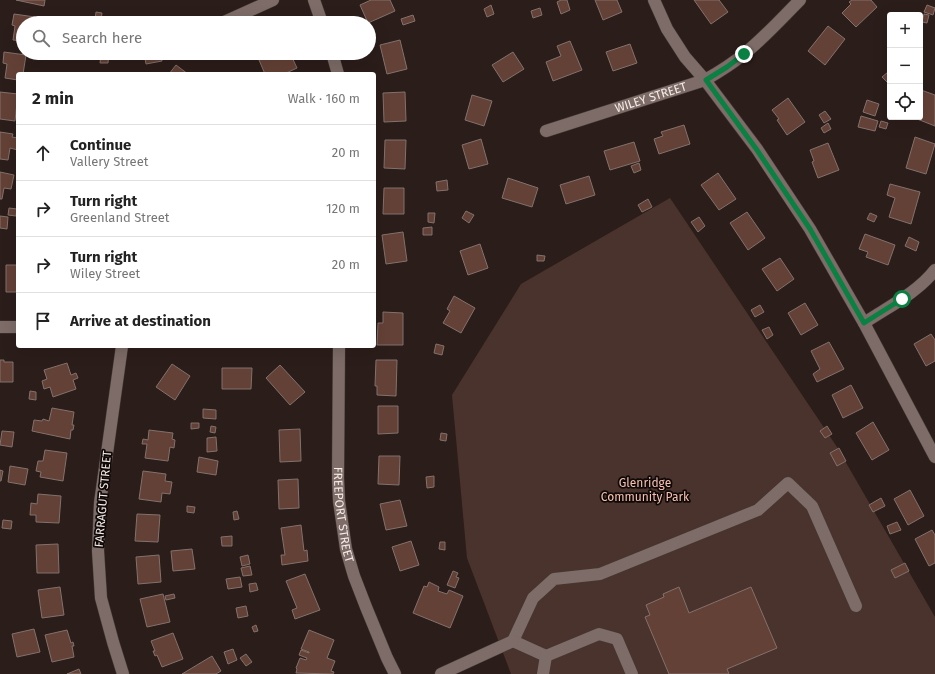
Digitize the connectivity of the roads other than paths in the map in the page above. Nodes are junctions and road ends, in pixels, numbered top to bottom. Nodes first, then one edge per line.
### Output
1 (273, 0) edge
2 (314, 0) edge
3 (654, 0) edge
4 (800, 0) edge
5 (238, 16) edge
6 (320, 16) edge
7 (334, 60) edge
8 (337, 72) edge
9 (706, 80) junction
10 (546, 131) dead end
11 (935, 270) edge
12 (864, 323) junction
13 (0, 327) edge
14 (16, 327) edge
15 (122, 348) edge
16 (340, 348) edge
17 (935, 457) edge
18 (856, 606) dead end
19 (513, 641) junction
20 (546, 656) junction
21 (123, 674) edge
22 (395, 674) edge
23 (441, 674) edge
24 (543, 674) edge
25 (632, 674) edge

1 - 5 street
2 - 6 street
3 - 9 street
4 - 9 street, WILEY STREET
7 - 8 street
9 - 10 street, WILEY STREET
9 - 12 street
11 - 12 street
12 - 17 street
13 - 14 street
15 - 21 street, FARRAGUT STREET
16 - 22 street, FREEPORT STREET
18 - 19 street
19 - 20 street
19 - 23 street
20 - 24 street
20 - 25 street

